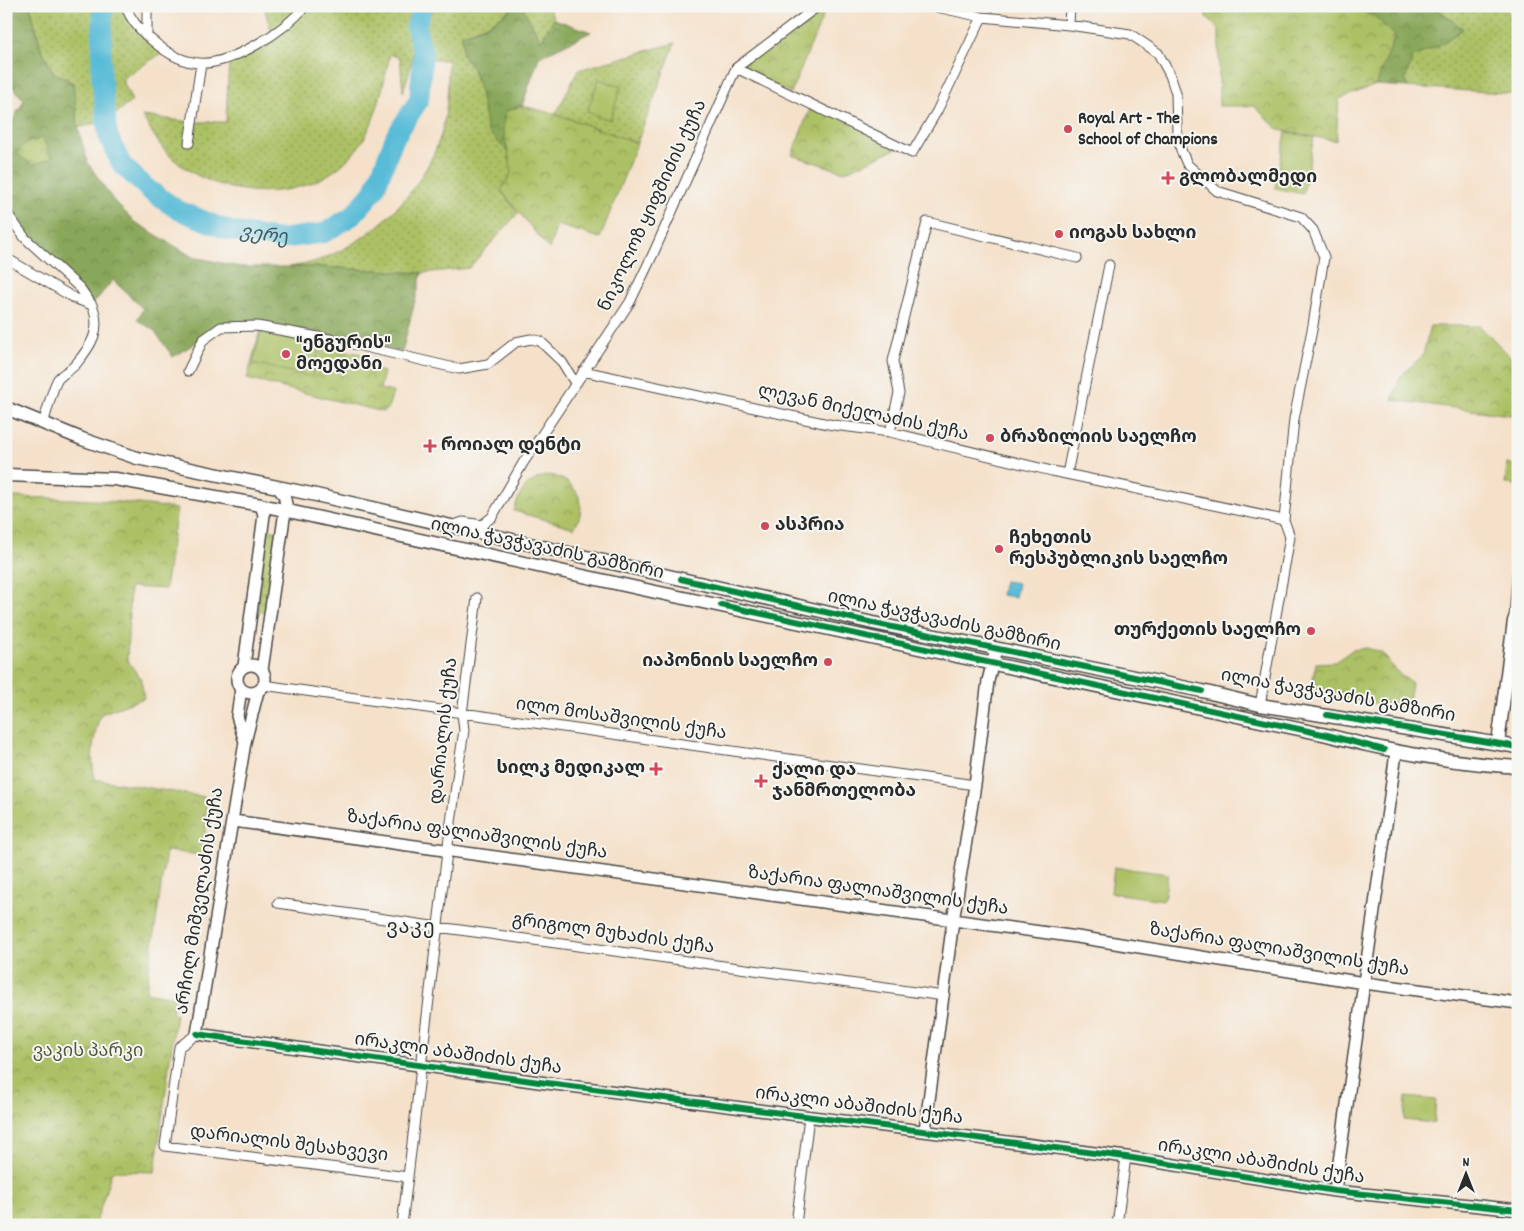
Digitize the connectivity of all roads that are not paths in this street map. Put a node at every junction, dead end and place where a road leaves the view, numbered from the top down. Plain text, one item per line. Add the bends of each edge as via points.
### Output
1 (126, 6) edge
2 (147, 6) edge
3 (305, 6) edge
4 (818, 6) edge
5 (932, 6) edge
6 (1070, 6) edge
7 (982, 17) junction
8 (1069, 25) junction
9 (146, 36) junction
10 (201, 64) junction
11 (736, 68) junction
12 (188, 143) dead end
13 (6, 212) edge
14 (6, 258) edge
15 (1077, 258) dead end
16 (1109, 265) dead end
17 (92, 305) junction
18 (188, 371) dead end
19 (583, 371) junction
20 (575, 383) junction
21 (6, 408) edge
22 (43, 424) junction
23 (890, 432) junction
24 (1067, 474) junction
25 (6, 475) edge
26 (277, 487) junction
27 (261, 505) junction
28 (285, 510) junction
29 (492, 517) junction
30 (1284, 520) junction
31 (451, 526) junction
32 (503, 539) junction
33 (1518, 560) edge
34 (477, 598) dead end
35 (1516, 616) edge
36 (996, 649) junction
37 (993, 662) junction
38 (244, 666) junction
39 (262, 670) junction
40 (260, 688) junction
41 (241, 689) junction
42 (1260, 705) junction
43 (462, 714) junction
44 (245, 742) junction
45 (1498, 743) junction
46 (1518, 747) edge
47 (1396, 755) junction
48 (1518, 767) edge
49 (975, 785) junction
50 (232, 821) junction
51 (447, 849) junction
52 (278, 903) dead end
53 (953, 921) junction
54 (438, 927) junction
55 (1364, 983) junction
56 (944, 996) junction
57 (1518, 1003) edge
58 (197, 1034) junction
59 (423, 1065) junction
60 (809, 1116) junction
61 (925, 1130) junction
62 (165, 1146) joint
63 (1126, 1157) junction
64 (408, 1177) junction
65 (1335, 1191) junction
66 (1518, 1210) edge
67 (402, 1225) edge
68 (796, 1225) edge
69 (1117, 1225) edge

1 - 9 street
2 - 9 street
3 - 10 street via 272,35 228,58
4 - 11 street, ნიკოლოზ ყიფშიძის ქუჩა
5 - 7 street
6 - 8 street
7 - 8 street
7 - 11 street via 937,111 912,153
8 - 30 street via 1130,34 1158,53 1176,93 1177,130 1187,164 1217,191 1301,217 1313,230 1324,257 1294,419
9 - 10 street via 165,51 185,61
10 - 12 street
11 - 19 street, ნიკოლოზ ყიფშიძის ქუჩა via 634,294
13 - 17 street via 25,238 80,288
14 - 17 street
15 - 23 street via 927,222 893,361 899,393
16 - 24 street
17 - 22 street via 97,317 97,331 76,365 58,380
18 - 20 street via 203,340 221,327 257,326 335,340 459,369 488,364 516,342 531,339 540,341 556,357
19 - 20 street, ნიკოლოზ ყიფშიძის ქუჩა
19 - 23 street, ლევან მიქელაძის ქუჩა via 833,424
20 - 29 street, ნიკოლოზ ყიფშიძის ქუჩა
21 - 22 main road, ილია ჭავჭავაძის გამზირი
22 - 26 main road, ილია ჭავჭავაძის გამზირი via 137,458
23 - 24 street, ლევან მიქელაძის ქუჩა
24 - 30 street, ლევან მიქელაძის ქუჩა
25 - 27 main road, ილია ჭავჭავაძის გამზირი via 115,479
26 - 28 street via 286,499
26 - 31 main road, ილია ჭავჭავაძის გამზირი
27 - 28 main road, ილია ჭავჭავაძის გამზირი
27 - 38 street via 264,514
28 - 37 main road, ილია ჭავჭავაძის გამზირი
28 - 39 street
29 - 31 street via 482,525 464,522
29 - 32 street via 494,530
30 - 42 street via 1290,537
31 - 32 main road, ილია ჭავჭავაძის გამზირი
32 - 36 main road, ილია ჭავჭავაძის გამზირი
33 - 35 street
34 - 43 street, დარიალის ქუჩა
35 - 45 main road
36 - 37 street
36 - 42 main road, ილია ჭავჭავაძის გამზირი
37 - 47 main road, ილია ჭავჭავაძის გამზირი via 1327,735
37 - 49 street
38 - 39 street via 254,665
38 - 41 street via 236,677
39 - 40 street via 265,679
40 - 41 street via 249,693
40 - 43 street, ილო მოსაშვილის ქუჩა
40 - 44 street, არჩილ მიშველაძის ქუჩა
41 - 44 street, არჩილ მიშველაძის ქუჩა via 237,716
42 - 45 main road, ილია ჭავჭავაძის გამზირი
43 - 49 street, ილო მოსაშვილის ქუჩა
43 - 51 street, დარიალის ქუჩა via 464,730
44 - 50 street, არჩილ მიშველაძის ქუჩა
45 - 46 main road, ილია ჭავჭავაძის გამზირი
47 - 48 main road, ილია ჭავჭავაძის გამზირი
47 - 55 street
49 - 53 street
50 - 51 street, ზაქარია ფალიაშვილის ქუჩა
50 - 58 street, არჩილ მიშველაძის ქუჩა
51 - 53 street, ზაქარია ფალიაშვილის ქუჩა
51 - 54 street, დარიალის ქუჩა
52 - 54 street, გრიგოლ მუხაძის ქუჩა
53 - 55 street, ზაქარია ფალიაშვილის ქუჩა via 1076,937
53 - 56 street
54 - 56 street, გრიგოლ მუხაძის ქუჩა
54 - 59 street, დარიალის ქუჩა
55 - 57 street, ზაქარია ფალიაშვილის ქუჩა
55 - 65 street
56 - 61 street
58 - 59 street, ირაკლი აბაშიძის ქუჩა
58 - 62 street, არჩილ მიშველაძის ქუჩა via 179,1046
59 - 60 street, ირაკლი აბაშიძის ქუჩა
59 - 64 street, დარიალის ქუჩა
60 - 61 street, ირაკლი აბაშიძის ქუჩა
60 - 68 street
61 - 63 street, ირაკლი აბაშიძის ქუჩა
62 - 64 street, დარიალის შესახვევი
63 - 65 street, ირაკლი აბაშიძის ქუჩა
63 - 69 street
64 - 67 street, დარიალის ქუჩა
65 - 66 street, ირაკლი აბაშიძის ქუჩა

